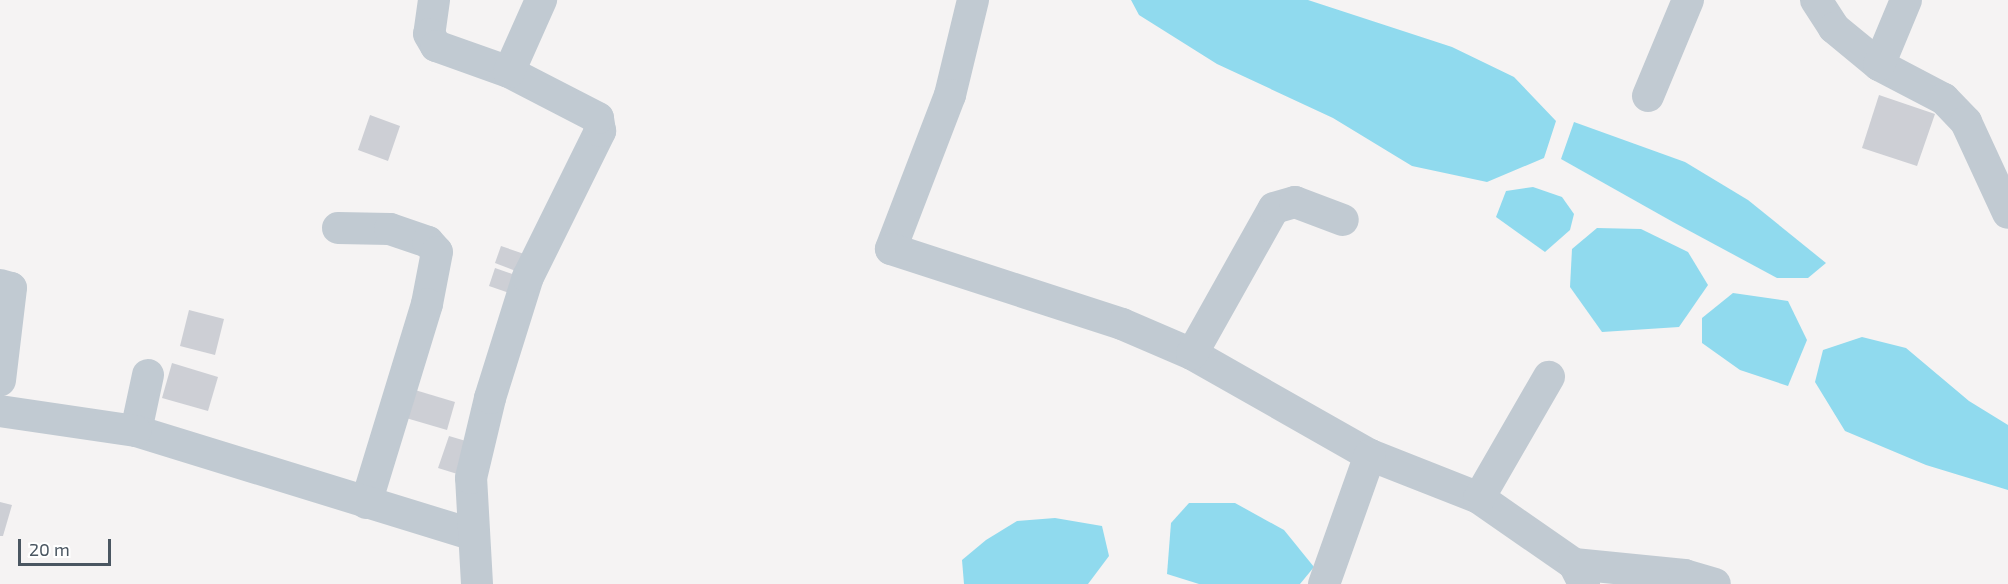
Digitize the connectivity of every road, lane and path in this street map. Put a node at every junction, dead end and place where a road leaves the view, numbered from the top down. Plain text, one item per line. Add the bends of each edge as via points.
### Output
1 (434, 0) edge
2 (542, 0) edge
3 (972, 0) edge
4 (1688, 0) edge
5 (1816, 0) edge
6 (1906, 0) edge
7 (1879, 65) junction
8 (509, 72) junction
9 (1648, 96) dead end
10 (2008, 213) edge
11 (1343, 220) dead end
12 (338, 228) dead end
13 (0, 285) edge
14 (1192, 354) junction
15 (148, 375) dead end
16 (1549, 377) dead end
17 (0, 380) edge
18 (0, 411) edge
19 (136, 431) junction
20 (1370, 455) junction
21 (1479, 498) junction
22 (366, 503) junction
23 (471, 534) junction
24 (1579, 574) edge
25 (477, 584) edge
26 (1324, 584) edge
27 (1715, 584) edge

1 - 8 street via 429,34 436,46
2 - 8 street
3 - 14 street via 950,95 891,249 1122,324
4 - 9 street
5 - 7 street via 1834,28
6 - 7 street
7 - 10 street via 1944,99 1966,122
8 - 23 street via 584,110 601,125 518,310 471,478
11 - 14 street via 1295,202 1274,208
12 - 22 street via 390,229 428,242 437,252 428,304
13 - 17 street via 12,288
14 - 20 street
15 - 19 street
16 - 21 street
18 - 19 street
19 - 22 street
20 - 21 street
20 - 26 street
21 - 24 street
22 - 23 street
23 - 25 street
24 - 27 street

